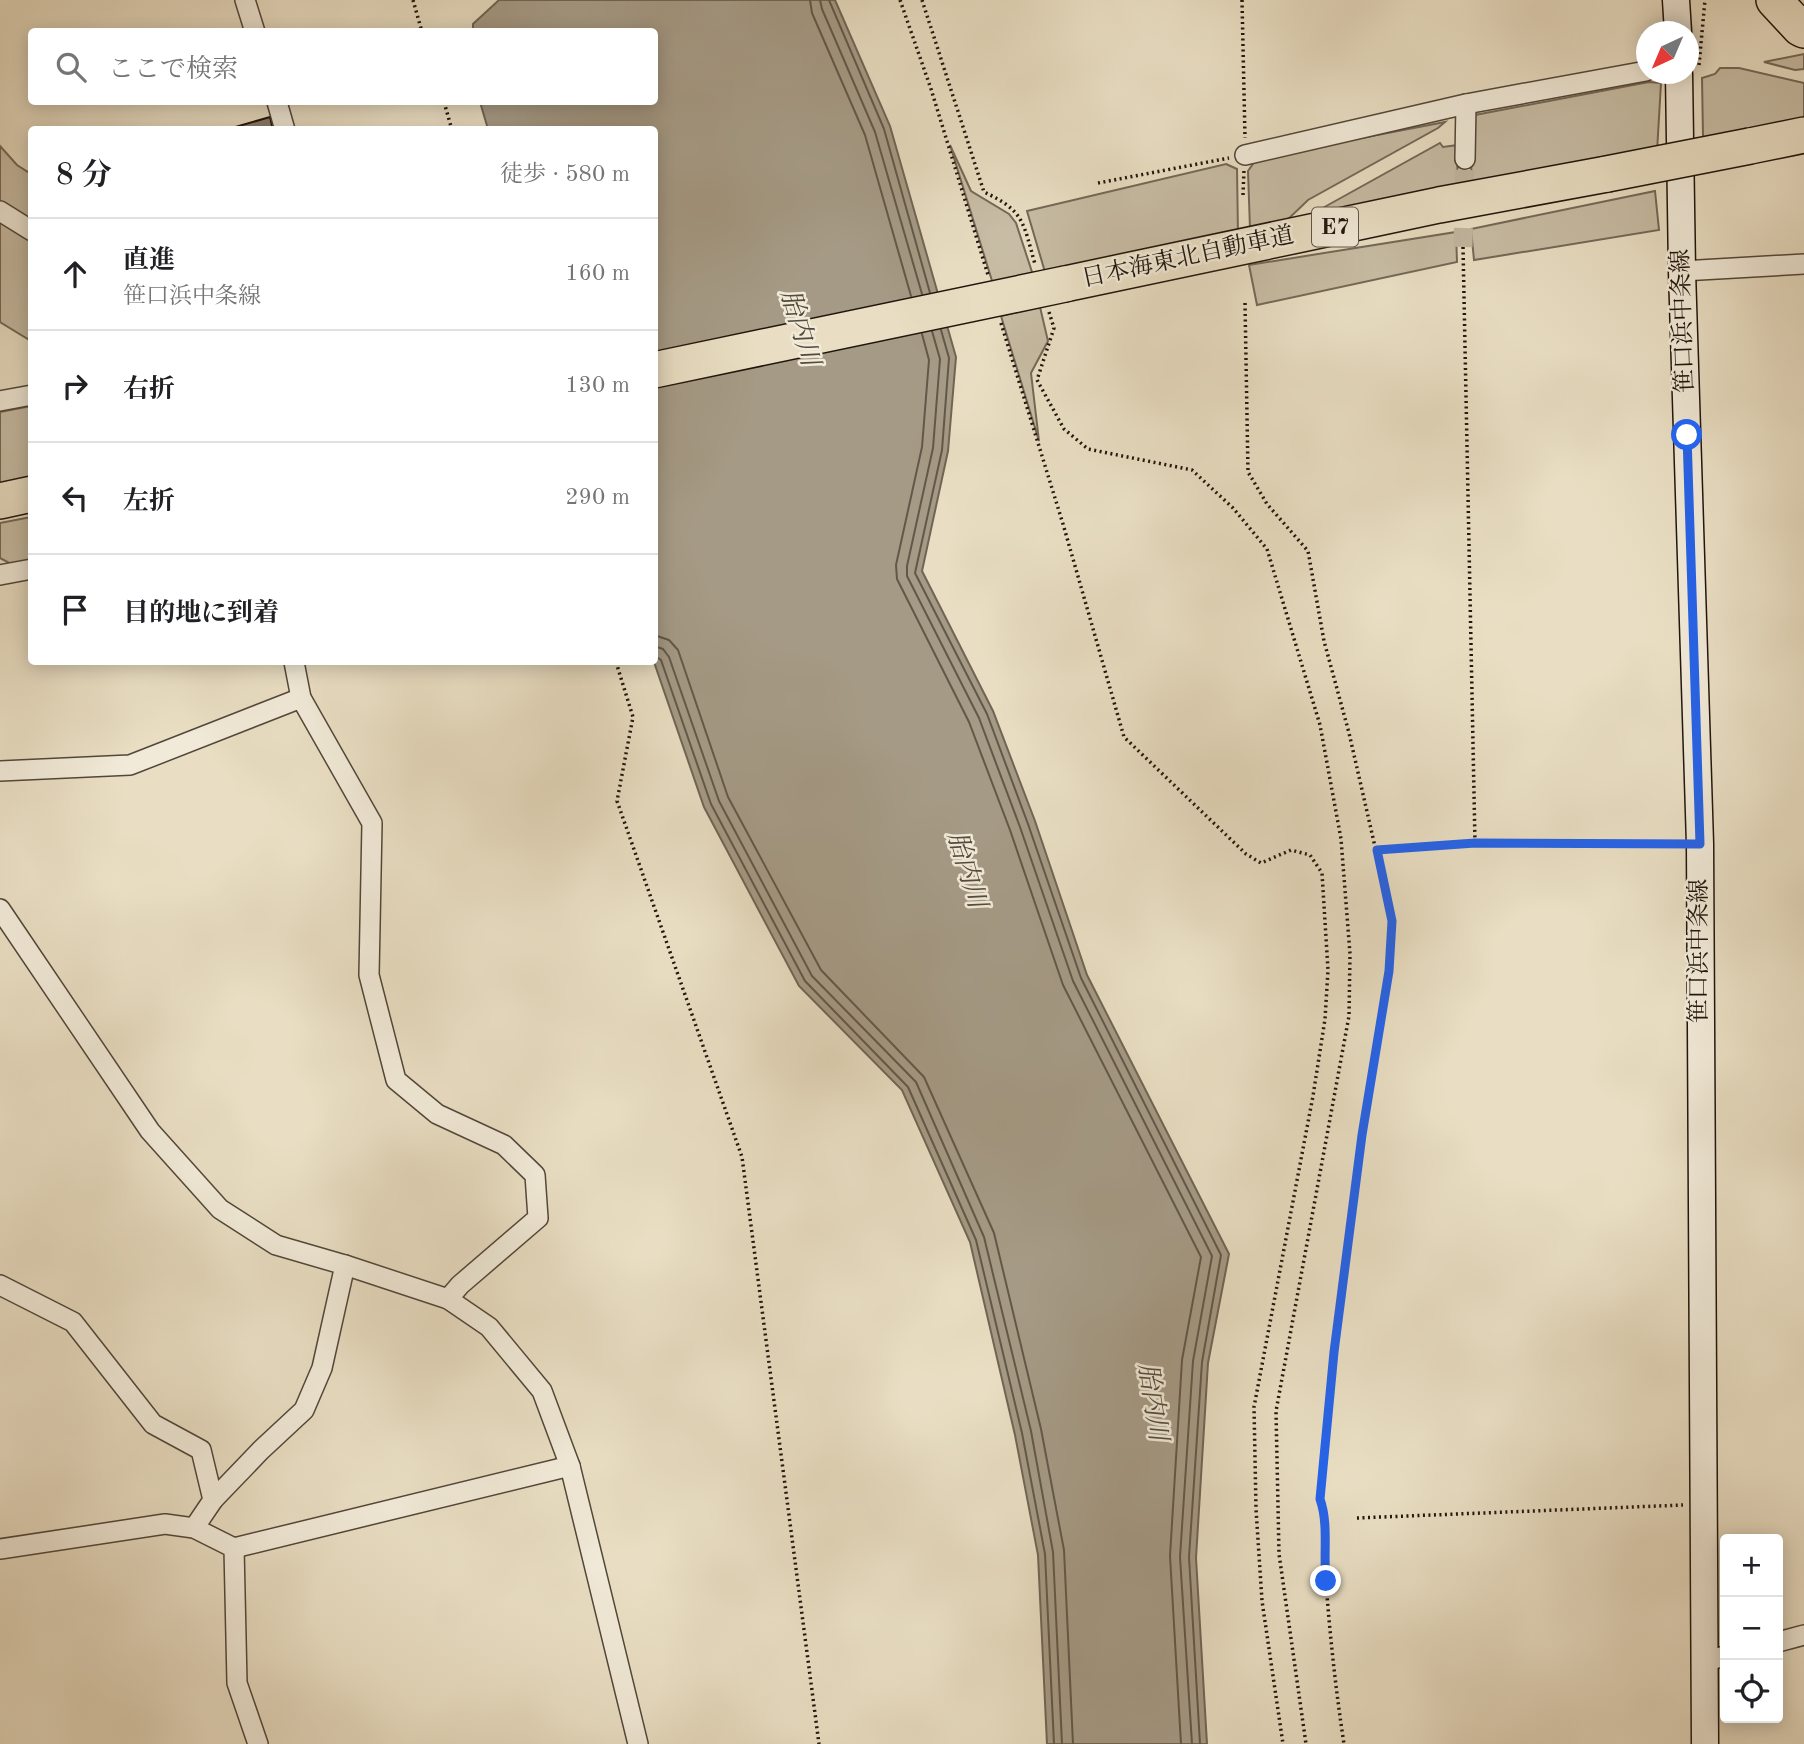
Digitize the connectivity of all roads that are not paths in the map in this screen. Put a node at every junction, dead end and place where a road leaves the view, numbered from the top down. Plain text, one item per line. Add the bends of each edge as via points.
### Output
1 (246, 0) edge
2 (1679, 0) edge
3 (1774, 0) edge
4 (1678, 21) edge
5 (254, 28) edge
6 (1804, 30) edge
7 (1636, 73) edge
8 (1679, 84) edge
9 (1466, 104) junction
10 (277, 105) edge
11 (284, 126) edge
12 (1804, 135) edge
13 (1245, 155) road end
14 (1465, 159) tunnel mouth
15 (0, 211) edge
16 (28, 228) edge
17 (1804, 264) edge
18 (1682, 271) junction
19 (658, 369) edge
20 (28, 396) edge
21 (0, 401) edge
22 (28, 495) edge
23 (0, 501) edge
24 (28, 570) edge
25 (0, 575) edge
26 (295, 665) edge
27 (301, 698) junction
28 (0, 771) edge
29 (0, 909) edge
30 (345, 1265) junction
31 (0, 1286) edge
32 (447, 1299) junction
33 (570, 1466) junction
34 (213, 1500) junction
35 (194, 1528) junction
36 (234, 1548) junction
37 (0, 1549) edge
38 (1804, 1635) edge
39 (1783, 1641) edge
40 (1716, 1658) edge
41 (258, 1744) edge
42 (638, 1744) edge
43 (1705, 1744) edge

1 - 5 street
2 - 4 main road
3 - 6 highway
7 - 9 street
8 - 18 main road, 笹口浜中条線
9 - 13 street
9 - 14 street
10 - 11 street
12 - 19 highway, 日本海東北自動車道 / E7, bridge via 1439,205
15 - 16 street
17 - 18 street
18 - 40 main road, 笹口浜中条線 via 1700,844 1702,1503
20 - 21 street
22 - 23 highway
24 - 25 street
26 - 27 street
27 - 28 street via 130,765
27 - 32 street via 372,823 369,975 396,1080 437,1114 504,1145 534,1175 538,1218
29 - 30 street via 150,1131 220,1209 276,1245
30 - 32 street
30 - 34 street via 322,1368 304,1410
31 - 34 street via 73,1322 153,1424 201,1450
32 - 33 street via 489,1328 542,1391
33 - 36 street
33 - 42 street
34 - 35 street
35 - 36 street
35 - 37 street via 164,1524
36 - 41 street via 237,1683
38 - 39 street
40 - 43 main road, 笹口浜中条線

